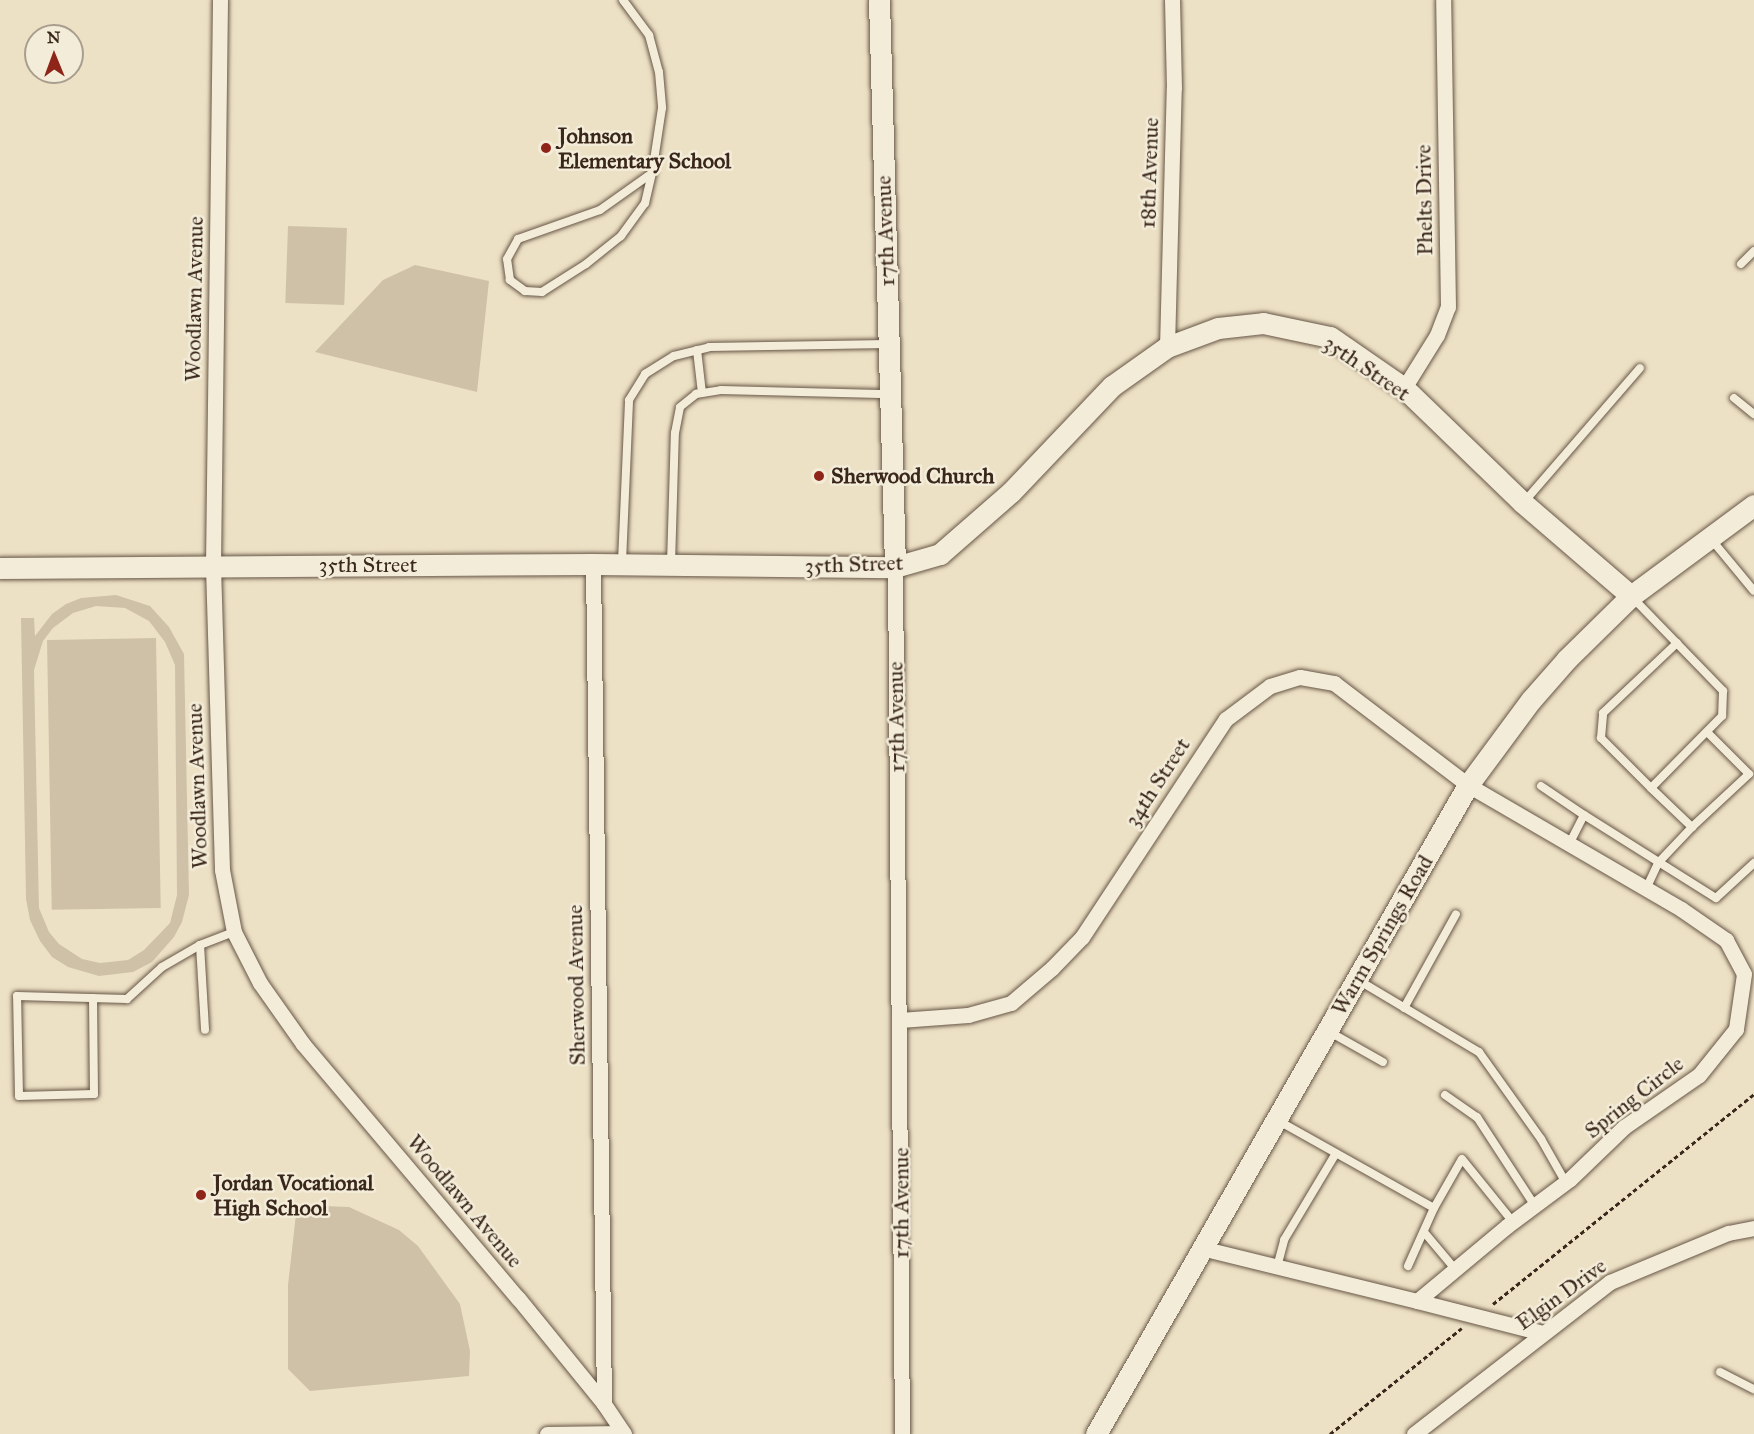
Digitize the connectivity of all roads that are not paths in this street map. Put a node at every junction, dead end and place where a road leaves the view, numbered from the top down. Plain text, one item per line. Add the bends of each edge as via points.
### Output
1 (220, 0) edge
2 (623, 0) edge
3 (879, 0) edge
4 (1172, 0) edge
5 (1443, 0) edge
6 (652, 173) junction
7 (1754, 251) edge
8 (1741, 264) dead end
9 (888, 344) junction
10 (1167, 347) junction
11 (697, 350) junction
12 (1640, 368) dead end
13 (1404, 388) junction
14 (702, 393) junction
15 (890, 394) junction
16 (1734, 398) dead end
17 (1754, 414) edge
18 (1523, 503) junction
19 (1754, 505) edge
20 (1710, 538) junction
21 (593, 564) junction
22 (622, 565) junction
23 (671, 565) junction
24 (213, 566) junction
25 (895, 567) junction
26 (0, 568) edge
27 (1754, 591) edge
28 (1631, 596) junction
29 (1677, 643) junction
30 (1708, 733) junction
31 (1468, 786) junction
32 (1540, 786) dead end
33 (1650, 788) junction
34 (1584, 815) junction
35 (1692, 827) junction
36 (1569, 844) junction
37 (1658, 863) junction
38 (1754, 863) edge
39 (1646, 889) junction
40 (1456, 914) dead end
41 (234, 932) junction
42 (200, 945) junction
43 (1749, 969) edge
44 (1356, 979) junction
45 (93, 998) junction
46 (1404, 1008) junction
47 (900, 1020) junction
48 (205, 1030) dead end
49 (1327, 1030) junction
50 (1383, 1062) dead end
51 (1445, 1095) dead end
52 (1276, 1119) junction
53 (1336, 1153) junction
54 (1566, 1183) junction
55 (1535, 1206) junction
56 (1434, 1208) junction
57 (1513, 1222) junction
58 (1754, 1228) edge
59 (1424, 1232) junction
60 (1202, 1248) junction
61 (1408, 1266) dead end
62 (1277, 1267) junction
63 (1455, 1269) junction
64 (1417, 1301) junction
65 (1543, 1333) junction
66 (1720, 1372) dead end
67 (1754, 1389) edge
68 (604, 1404) junction
69 (623, 1433) edge
70 (547, 1434) edge
71 (902, 1434) edge
72 (1096, 1434) edge
73 (1414, 1434) edge

1 - 24 street, Woodlawn Avenue
2 - 6 lane via 649,35 659,72 662,108
3 - 9 street, 17th Avenue
4 - 10 street, 18th Avenue via 1174,88
5 - 13 street, Phelts Drive via 1448,307 1437,335
6 - 6 lane via 645,202 621,236 586,264 542,292 525,291 510,280 507,259 518,239 600,210
7 - 8 lane
9 - 11 lane
9 - 15 street, 17th Avenue
10 - 13 street, 35th Street via 1218,328 1263,323 1330,337
10 - 25 street, 35th Street via 1112,386 1011,492 940,555
11 - 14 lane
11 - 22 lane via 674,356 645,374 629,400
12 - 18 lane
13 - 18 street, 35th Street
14 - 15 lane via 721,390
14 - 23 lane via 680,407 675,434
15 - 25 street, 17th Avenue
16 - 17 lane
18 - 28 street, 35th Street
19 - 20 street, Warm Springs Road
20 - 27 lane
20 - 28 street, Warm Springs Road
21 - 22 street, 35th Street
21 - 24 street, 35th Street
21 - 68 street, Sherwood Avenue
22 - 23 street, 35th Street
23 - 25 street, 35th Street
24 - 26 street, 35th Street
24 - 41 street, Woodlawn Avenue via 222,870
25 - 47 street, 17th Avenue
28 - 29 lane
28 - 31 street, Warm Springs Road via 1531,700
29 - 30 lane via 1723,691 1722,716
29 - 33 lane via 1603,713 1601,738
30 - 33 lane
30 - 35 lane via 1749,774
31 - 36 street, Spring Circle
31 - 44 street, Warm Springs Road
31 - 47 street, 34th Street via 1334,683 1300,677 1270,686 1226,719 1082,937 1052,968 1011,1003 968,1015
32 - 34 lane
33 - 35 lane
34 - 36 lane
34 - 37 lane
35 - 37 lane
36 - 39 street, Spring Circle
37 - 38 lane via 1716,898
37 - 39 lane
39 - 43 street, Spring Circle via 1726,940
40 - 46 lane
41 - 42 lane
41 - 68 street, Woodlawn Avenue via 260,983 303,1044
42 - 45 lane via 162,967 126,999
42 - 48 lane
43 - 54 street, Spring Circle via 1736,1029 1699,1075 1624,1127
44 - 46 lane
44 - 49 street, Warm Springs Road
45 - 45 lane via 17,996 19,1096 94,1094
46 - 54 lane via 1479,1052
47 - 71 street, 17th Avenue
49 - 50 lane
49 - 52 street, Warm Springs Road
51 - 55 lane via 1477,1117
52 - 53 lane
52 - 60 street, Warm Springs Road
53 - 56 lane
53 - 62 lane via 1284,1240
54 - 55 street, Spring Circle
55 - 57 street, Spring Circle
56 - 57 lane via 1462,1159
56 - 59 lane
57 - 63 street, Spring Circle
58 - 65 street, Elgin Drive via 1728,1233 1610,1282
59 - 61 lane
59 - 63 lane
60 - 62 street
60 - 72 street, Warm Springs Road
62 - 64 street
63 - 64 street, Spring Circle
64 - 65 street
65 - 73 street, Elgin Drive
66 - 67 lane
68 - 69 street, Woodlawn Avenue
69 - 70 street

